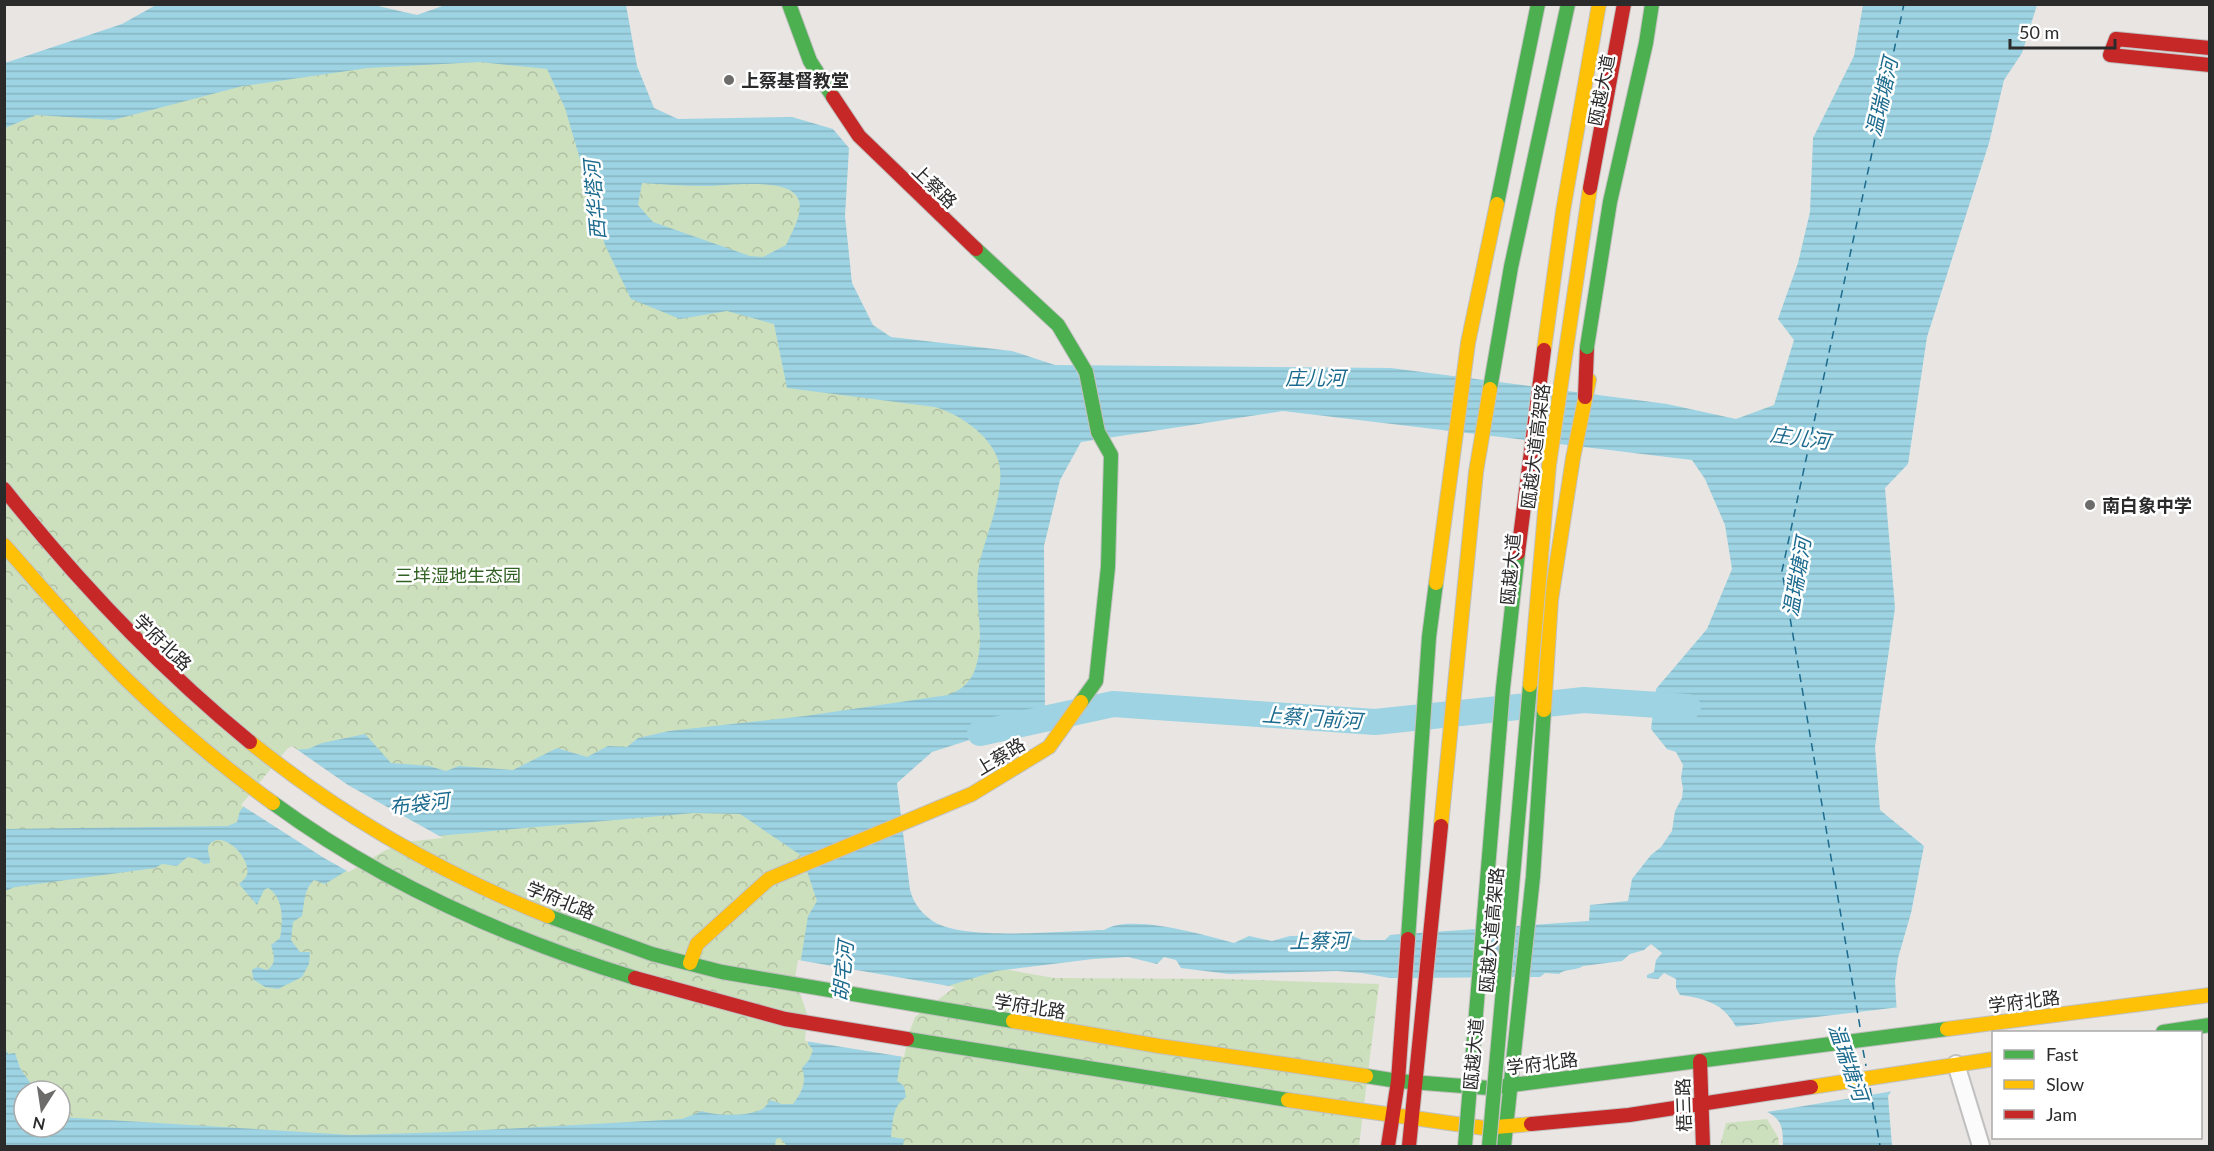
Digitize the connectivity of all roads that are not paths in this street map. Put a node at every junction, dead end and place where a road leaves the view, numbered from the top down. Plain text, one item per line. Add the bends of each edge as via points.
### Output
1 (789, 4) edge
2 (1538, 4) edge
3 (1568, 4) edge
4 (1599, 4) edge
5 (1624, 4) edge
6 (1639, 4) edge
7 (1652, 4) edge
8 (1666, 4) edge
9 (2210, 48) edge
10 (2210, 65) edge
11 (1597, 219) junction
12 (1608, 288) junction
13 (1585, 397) junction
14 (4, 489) edge
15 (4, 544) edge
16 (690, 963) junction
17 (2210, 995) edge
18 (2210, 1025) edge
19 (2170, 1031) edge
20 (1992, 1059) edge
21 (1700, 1061) junction
22 (1956, 1064) junction
23 (1398, 1081) junction
24 (1415, 1082) junction
25 (1510, 1086) junction
26 (1489, 1088) junction
27 (1701, 1104) junction
28 (1391, 1116) junction
29 (1412, 1119) junction
30 (1506, 1126) junction
31 (1484, 1128) junction
32 (1388, 1146) edge
33 (1409, 1146) edge
34 (1465, 1146) edge
35 (1482, 1146) edge
36 (1489, 1146) edge
37 (1504, 1146) edge
38 (1703, 1146) edge
39 (1981, 1146) edge

1 - 16 main road, 上蔡路 via 810,61 859,136 1058,325 1086,372 1098,432 1112,455 1108,567 1096,681 1049,747 972,794 769,879 697,944
2 - 23 main road via 1462,382 1429,637
3 - 24 main road via 1511,267 1476,472
4 - 34 main road, 瓯越大道高架路, bridge via 1563,211 1529,457 1503,688
5 - 36 main road, 瓯越大道高架路, bridge via 1585,215 1549,465
6 - 11 main road, 瓯越大道 via 1611,131
7 - 13 main road, bridge via 1610,202 1587,346
8 - 12 main road via 1621,207
9 - 10 main road via 2116,39 2110,55
11 - 12 main road
11 - 26 main road, 瓯越大道, bridge via 1556,392 1532,524 1510,755
12 - 13 main road
13 - 25 main road via 1551,600 1533,877
14 - 16 main road, 学府北路 via 153,660 260,752 327,800 441,868 575,926
15 - 28 main road via 128,681 243,781 362,862 507,933 590,964 785,1019
16 - 23 main road, 学府北路 via 722,972 959,1013
17 - 21 main road, 学府北路
18 - 19 main road
20 - 22 main road
21 - 25 main road, 学府北路
21 - 27 main road, 梧三路
22 - 27 main road
22 - 39 street
23 - 24 main road, 学府北路
23 - 28 main road
24 - 26 main road, 学府北路
24 - 29 main road
25 - 26 main road, 学府北路
25 - 30 main road
26 - 31 main road, 瓯越大道
27 - 30 main road
27 - 38 main road, 梧三路
28 - 29 main road
28 - 32 main road
29 - 31 main road
29 - 33 main road
30 - 31 main road
30 - 37 main road
31 - 35 main road, 瓯越大道

